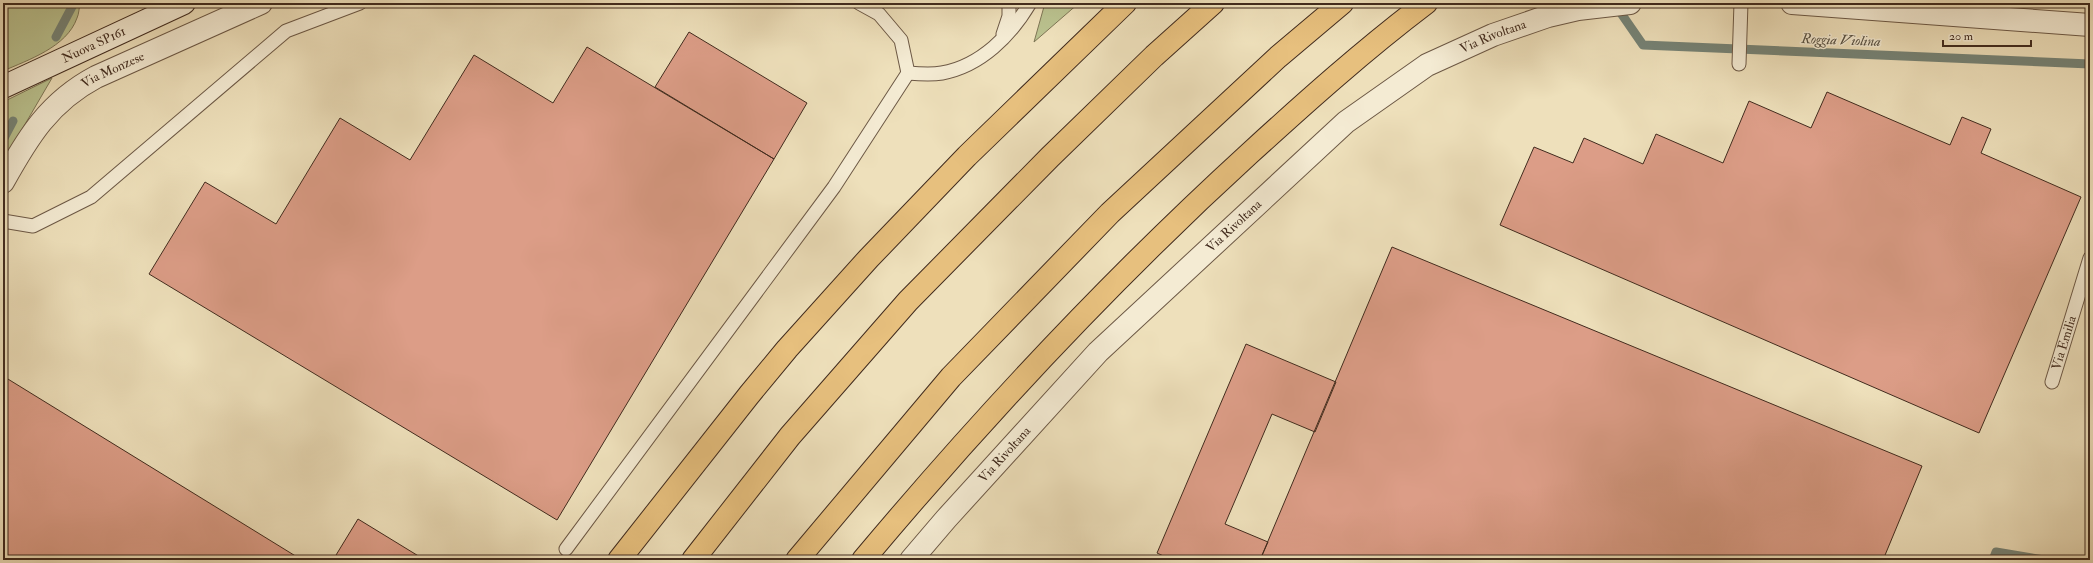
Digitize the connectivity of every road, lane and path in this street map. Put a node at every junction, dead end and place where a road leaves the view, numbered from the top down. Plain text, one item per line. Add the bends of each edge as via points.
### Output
1 (178, 3) edge
2 (184, 3) edge
3 (261, 3) edge
4 (360, 3) edge
5 (859, 3) edge
6 (1009, 3) edge
7 (1030, 3) edge
8 (1125, 3) edge
9 (1213, 3) edge
10 (1342, 3) edge
11 (1426, 3) edge
12 (1630, 3) edge
13 (1741, 3) edge
14 (1792, 3) edge
15 (160, 15) junction
16 (2090, 25) edge
17 (1000, 41) junction
18 (1739, 64) dead end
19 (908, 73) junction
20 (3, 86) edge
21 (3, 182) edge
22 (3, 220) edge
23 (2090, 258) edge
24 (2052, 382) dead end
25 (566, 548) dead end
26 (619, 560) edge
27 (693, 560) edge
28 (797, 560) edge
29 (863, 560) edge
30 (911, 560) edge

1 - 15 street
2 - 15 street, Nuova SP161
3 - 21 street, Via Monzese via 96,78 72,92 37,125
4 - 22 lane via 286,31 91,197 33,226
5 - 19 lane via 879,14 901,40
6 - 17 lane via 1009,16
7 - 17 lane via 1012,30
8 - 26 highway via 967,156 864,264 787,349
9 - 27 highway via 1050,157 908,301 800,425
10 - 28 highway via 1278,57 1110,213 952,377
11 - 29 highway via 1290,116 1146,251 991,414 916,496
12 - 30 street, Via Rivoltana via 1594,6 1548,16 1493,35 1428,65 1346,122 1098,352
13 - 18 lane
14 - 16 street
15 - 20 street, Nuova SP161
17 - 19 lane via 976,60 956,69 933,74
19 - 25 lane via 834,187
23 - 24 lane, Via Emilia

